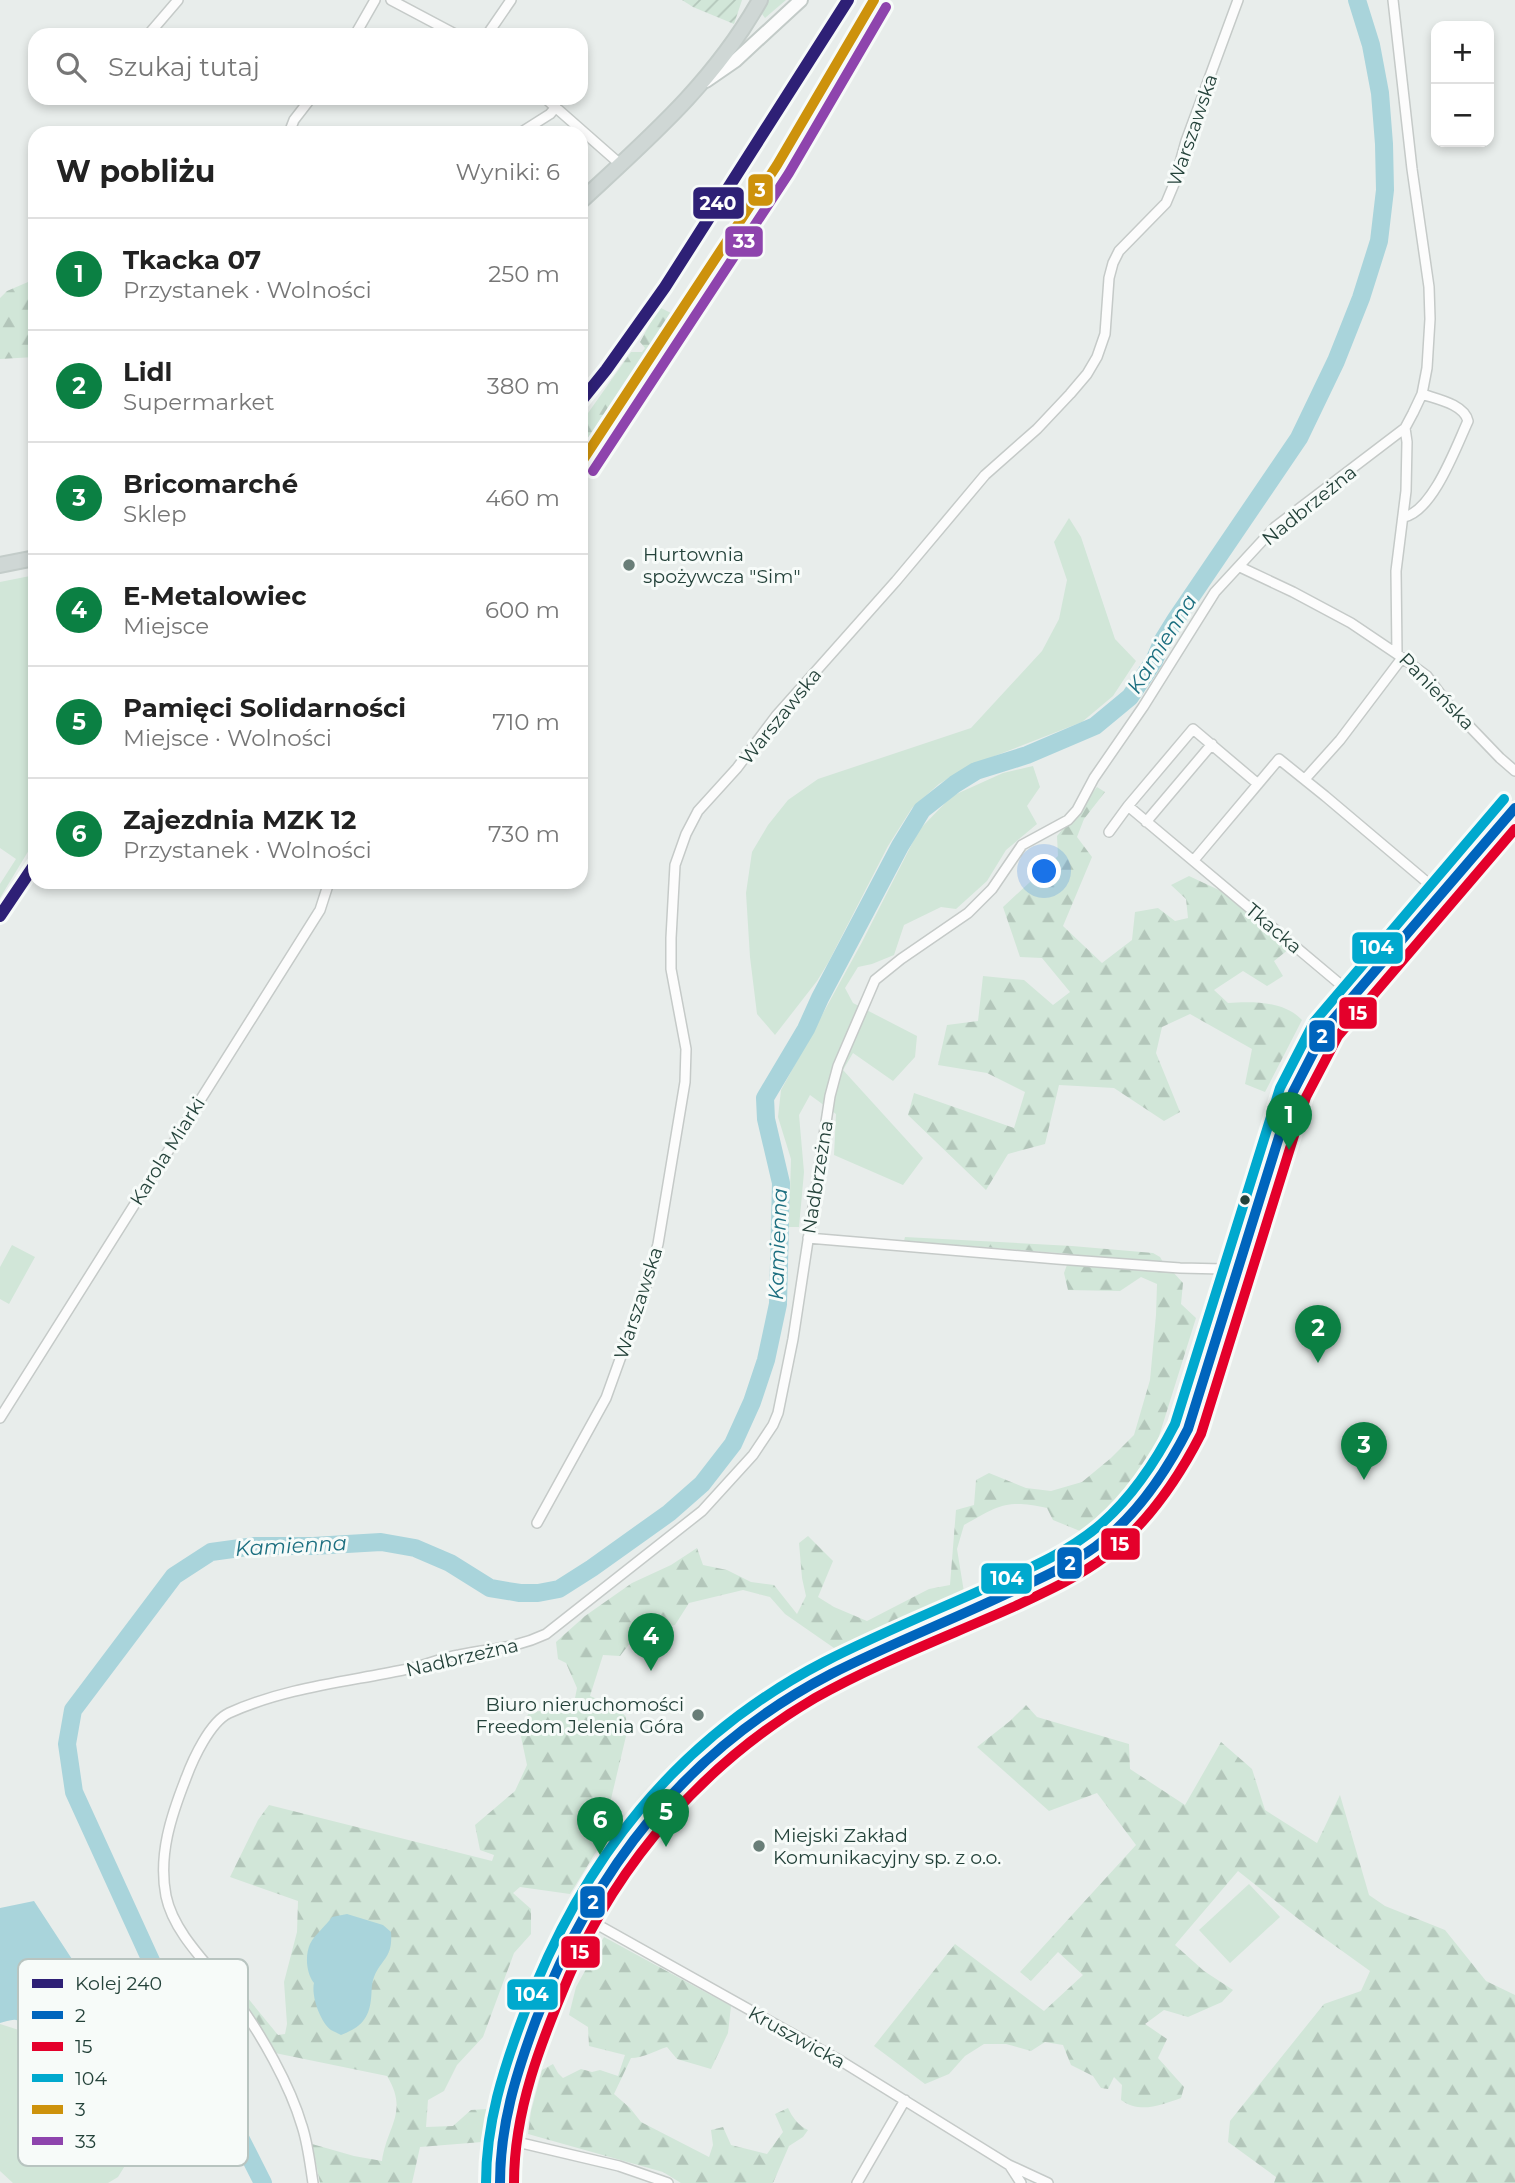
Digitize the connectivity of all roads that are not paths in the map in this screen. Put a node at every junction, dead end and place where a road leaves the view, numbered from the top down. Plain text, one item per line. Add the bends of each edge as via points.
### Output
1 (178, 0) edge
2 (375, 0) edge
3 (391, 0) edge
4 (511, 0) edge
5 (760, 0) edge
6 (801, 0) edge
7 (874, 0) edge
8 (1238, 0) edge
9 (1393, 0) edge
10 (154, 28) edge
11 (359, 28) edge
12 (444, 28) edge
13 (492, 28) edge
14 (702, 83) junction
15 (306, 105) edge
16 (554, 105) edge
17 (556, 107) junction
18 (292, 126) edge
19 (531, 126) edge
20 (577, 126) edge
21 (588, 136) edge
22 (620, 164) junction
23 (588, 194) edge
24 (1422, 394) junction
25 (1405, 428) junction
26 (588, 453) edge
27 (1404, 517) junction
28 (28, 559) edge
29 (0, 565) edge
30 (1240, 567) junction
31 (1400, 656) junction
32 (1212, 744) junction
33 (1515, 771) edge
34 (1305, 779) junction
35 (1258, 784) junction
36 (1128, 806) junction
37 (1515, 808) edge
38 (1146, 822) junction
39 (1109, 832) dead end
40 (1194, 860) junction
41 (327, 889) edge
42 (1441, 894) junction
43 (1353, 995) junction
44 (808, 1238) junction
45 (1236, 1273) junction
46 (0, 1418) edge
47 (537, 1523) dead end
48 (582, 1916) junction
49 (202, 1959) edge
50 (248, 2018) edge
51 (905, 2100) junction
52 (500, 2138) junction
53 (1009, 2165) junction
54 (313, 2183) edge
55 (500, 2183) edge
56 (668, 2183) edge
57 (857, 2183) edge
58 (1021, 2183) edge
59 (1048, 2183) edge

1 - 10 street
2 - 11 street
3 - 12 street
4 - 13 street
5 - 14 main road
6 - 14 street via 735,61
7 - 26 street via 777,165
8 - 47 street, Warszawska via 1166,203 1113,263 1105,334 1087,374 1037,429 985,475 776,716 698,811 686,834 674,873 671,939 671,969 686,1049 685,1082 658,1244 606,1398
9 - 24 street, Nadbrzeżna via 1429,287
14 - 22 main road
15 - 18 street
16 - 17 street
17 - 19 street
17 - 20 street
21 - 22 street
22 - 23 main road
24 - 25 street, Nadbrzeżna
24 - 27 street via 1460,410 1468,421 1435,489 1419,509
25 - 27 street, Panieńska
25 - 30 street, Nadbrzeżna via 1275,527
27 - 31 street, Panieńska via 1396,571
28 - 29 main road
30 - 31 street via 1351,623
30 - 44 street, Nadbrzeżna via 1209,601 1077,810 1068,820 1022,845 992,889 968,913 875,980 830,1096
31 - 33 street, Panieńska via 1427,676 1448,704
31 - 34 street via 1340,740
32 - 35 street
32 - 36 street via 1193,729
32 - 38 street
34 - 35 street via 1279,759
34 - 42 street
35 - 40 street
36 - 38 street, Tkacka
36 - 39 street
37 - 42 street
38 - 40 street, Tkacka
40 - 43 street, Tkacka
41 - 46 street, Karola Miarki via 320,910
42 - 43 street
43 - 45 street via 1326,1028 1293,1092
44 - 45 street
44 - 49 street, Nadbrzeżna via 778,1413 753,1455 702,1511 546,1634 510,1648 294,1691 222,1717 184,1782 162,1866 166,1896 179,1930
45 - 48 street via 1188,1429 1173,1459 1123,1522 1064,1567 808,1686 735,1734 648,1819
48 - 51 street, Kruszwicka
48 - 52 street via 534,2026
50 - 54 street, Nadbrzeżna via 289,2092 303,2128
51 - 53 street, Kruszwicka
51 - 57 street
52 - 55 street
52 - 56 street via 619,2166
53 - 58 street, Kruszwicka
53 - 59 street, Kruszwicka

